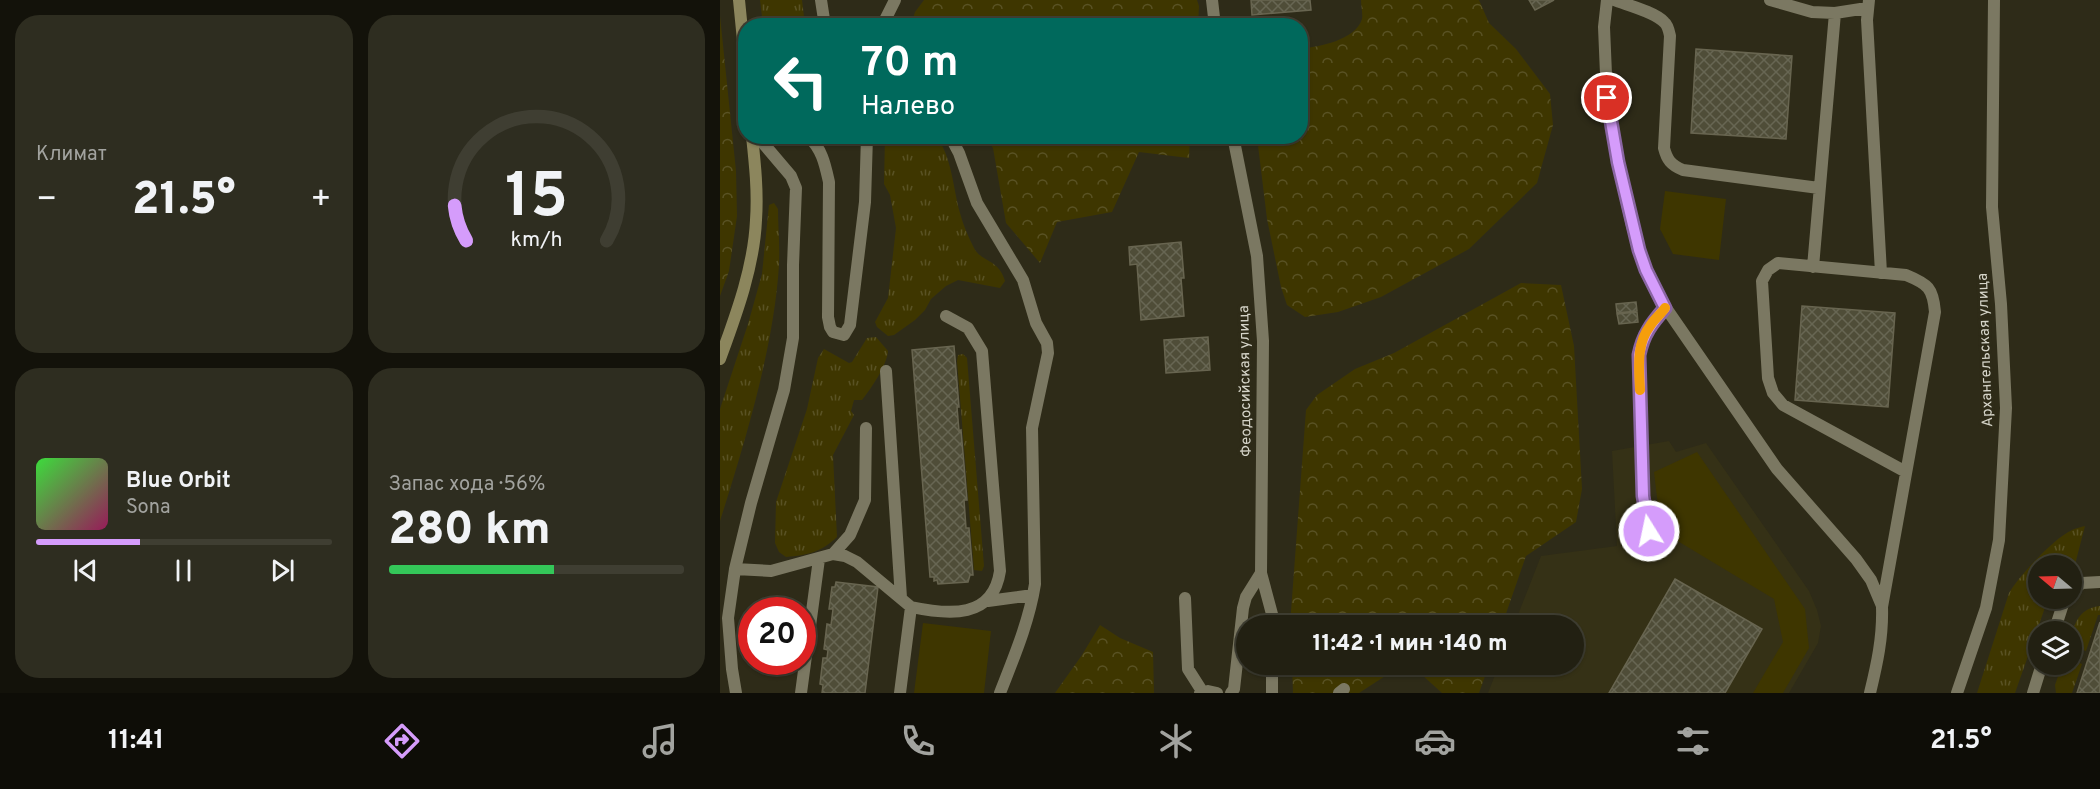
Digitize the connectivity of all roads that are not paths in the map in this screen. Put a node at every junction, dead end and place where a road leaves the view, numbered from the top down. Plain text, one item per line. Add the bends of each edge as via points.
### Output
1 (739, 0) edge
2 (821, 0) edge
3 (895, 0) edge
4 (1212, 0) edge
5 (1607, 0) edge
6 (1614, 0) edge
7 (1770, 0) edge
8 (1994, 0) edge
9 (1868, 4) edge
10 (1835, 13) junction
11 (741, 18) edge
12 (824, 18) edge
13 (886, 18) edge
14 (1214, 18) edge
15 (753, 144) edge
16 (764, 144) edge
17 (816, 144) edge
18 (867, 144) edge
19 (954, 144) edge
20 (1235, 144) edge
21 (1819, 188) junction
22 (1813, 267) junction
23 (1881, 273) junction
24 (1665, 308) junction
25 (946, 316) dead end
26 (720, 359) edge
27 (886, 371) dead end
28 (866, 428) dead end
29 (1906, 472) junction
30 (1652, 544) dead end
31 (833, 554) junction
32 (819, 559) junction
33 (735, 569) junction
34 (1261, 573) junction
35 (2100, 582) edge
36 (2082, 583) edge
37 (1033, 595) junction
38 (902, 598) junction
39 (1185, 598) dead end
40 (988, 601) junction
41 (911, 607) junction
42 (1882, 607) junction
43 (1272, 615) edge
44 (1272, 675) edge
45 (2039, 675) edge
46 (1201, 692) edge
47 (736, 693) edge
48 (801, 693) edge
49 (900, 693) edge
50 (1000, 693) edge
51 (1217, 693) edge
52 (1232, 693) edge
53 (1272, 693) edge
54 (1870, 693) edge
55 (1957, 693) edge
56 (2033, 693) edge

1 - 11 main road
2 - 12 street
3 - 13 street
4 - 14 street
5 - 24 street via 1607,98 1618,162 1639,250
6 - 21 street via 1656,16 1668,28 1664,148 1673,166
7 - 10 street via 1812,12
8 - 55 street, Архангельская улица via 1992,207 2006,408 2001,504 1999,540 1986,608
9 - 10 street
9 - 23 street
10 - 21 street
15 - 26 main road via 757,219 754,240 734,321
16 - 33 street via 791,176 796,189 793,338 784,390
17 - 18 street via 825,161 829,182 828,317 833,332 844,335 850,325 866,202
19 - 37 street via 977,203 1023,280 1036,323 1047,343 1032,428
20 - 34 street, Феодосийская улица via 1257,256 1263,341
21 - 22 street
22 - 23 street
22 - 29 street via 1778,263 1762,281 1768,378 1773,393 1783,405
23 - 29 street via 1906,275 1923,282 1934,296 1935,312
24 - 30 street via 1641,340 1639,355 1643,496
24 - 42 street via 1777,469 1857,559
25 - 40 street via 968,328 982,351 1000,571 995,592
27 - 38 street
28 - 31 street via 865,500 850,535
29 - 42 street
31 - 32 street
31 - 38 street via 856,562
32 - 33 street via 771,571
32 - 48 street
33 - 47 street via 728,618
34 - 43 street, Феодосийская улица
34 - 52 street via 1243,608
35 - 36 street
37 - 40 street
37 - 50 street via 1026,627
38 - 41 street
39 - 46 street via 1188,669
40 - 41 street via 957,611
41 - 49 street
42 - 54 street via 1880,649
44 - 53 street
45 - 56 street
46 - 51 street

